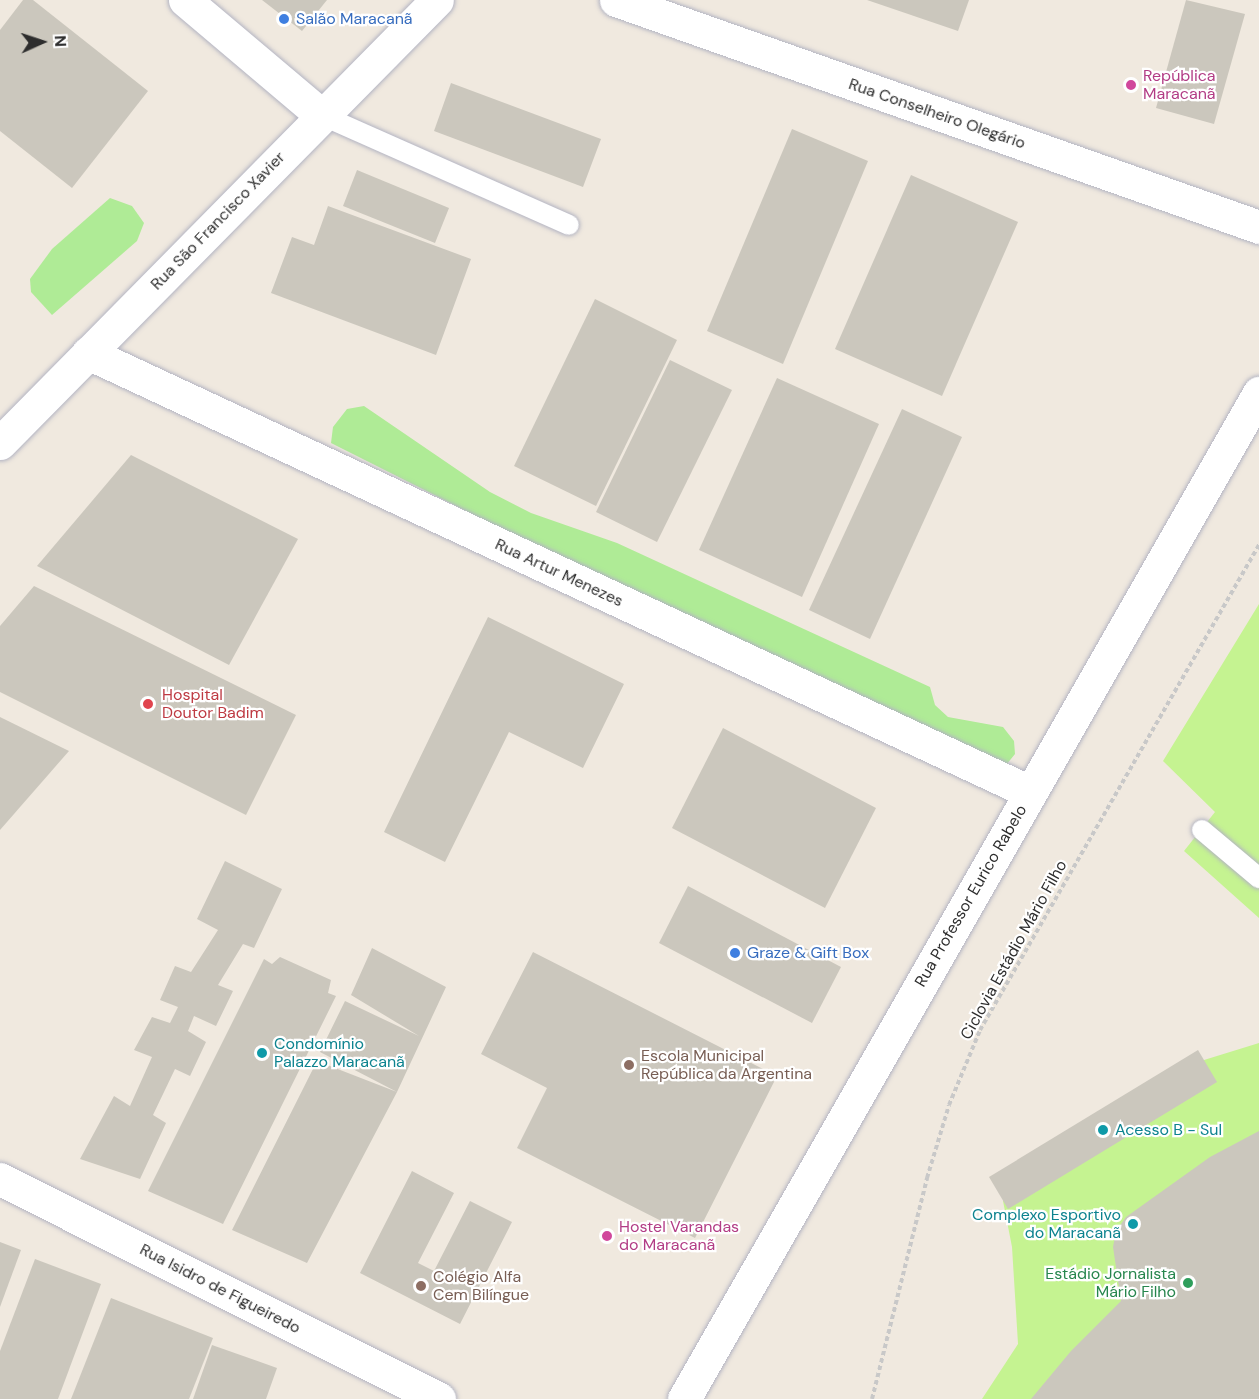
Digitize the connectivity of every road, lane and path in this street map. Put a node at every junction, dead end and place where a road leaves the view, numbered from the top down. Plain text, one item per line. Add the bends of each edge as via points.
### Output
1 (186, 0) edge
2 (437, 0) edge
3 (616, 0) edge
4 (321, 115) junction
5 (569, 225) dead end
6 (1259, 228) edge
7 (88, 353) junction
8 (1259, 393) edge
9 (0, 443) edge
10 (1259, 545) edge
11 (1030, 792) junction
12 (1202, 830) dead end
13 (1259, 878) edge
14 (0, 1179) edge
15 (439, 1399) edge
16 (684, 1399) edge
17 (872, 1399) edge

1 - 4 street
2 - 4 street, Rua São Francisco Xavier
3 - 6 street, Rua Conselheiro Olegário
4 - 5 lane
4 - 7 street, Rua São Francisco Xavier
7 - 9 street, Rua São Francisco Xavier
7 - 11 street, Rua Artur Menezes
8 - 11 street, Rua Professor Eurico Rabelo
10 - 17 path, Ciclovia Estádio Mário Filho via 980,1030 949,1105 927,1178
11 - 16 street, Rua Professor Eurico Rabelo
12 - 13 lane
14 - 15 street, Rua Isidro de Figueiredo

